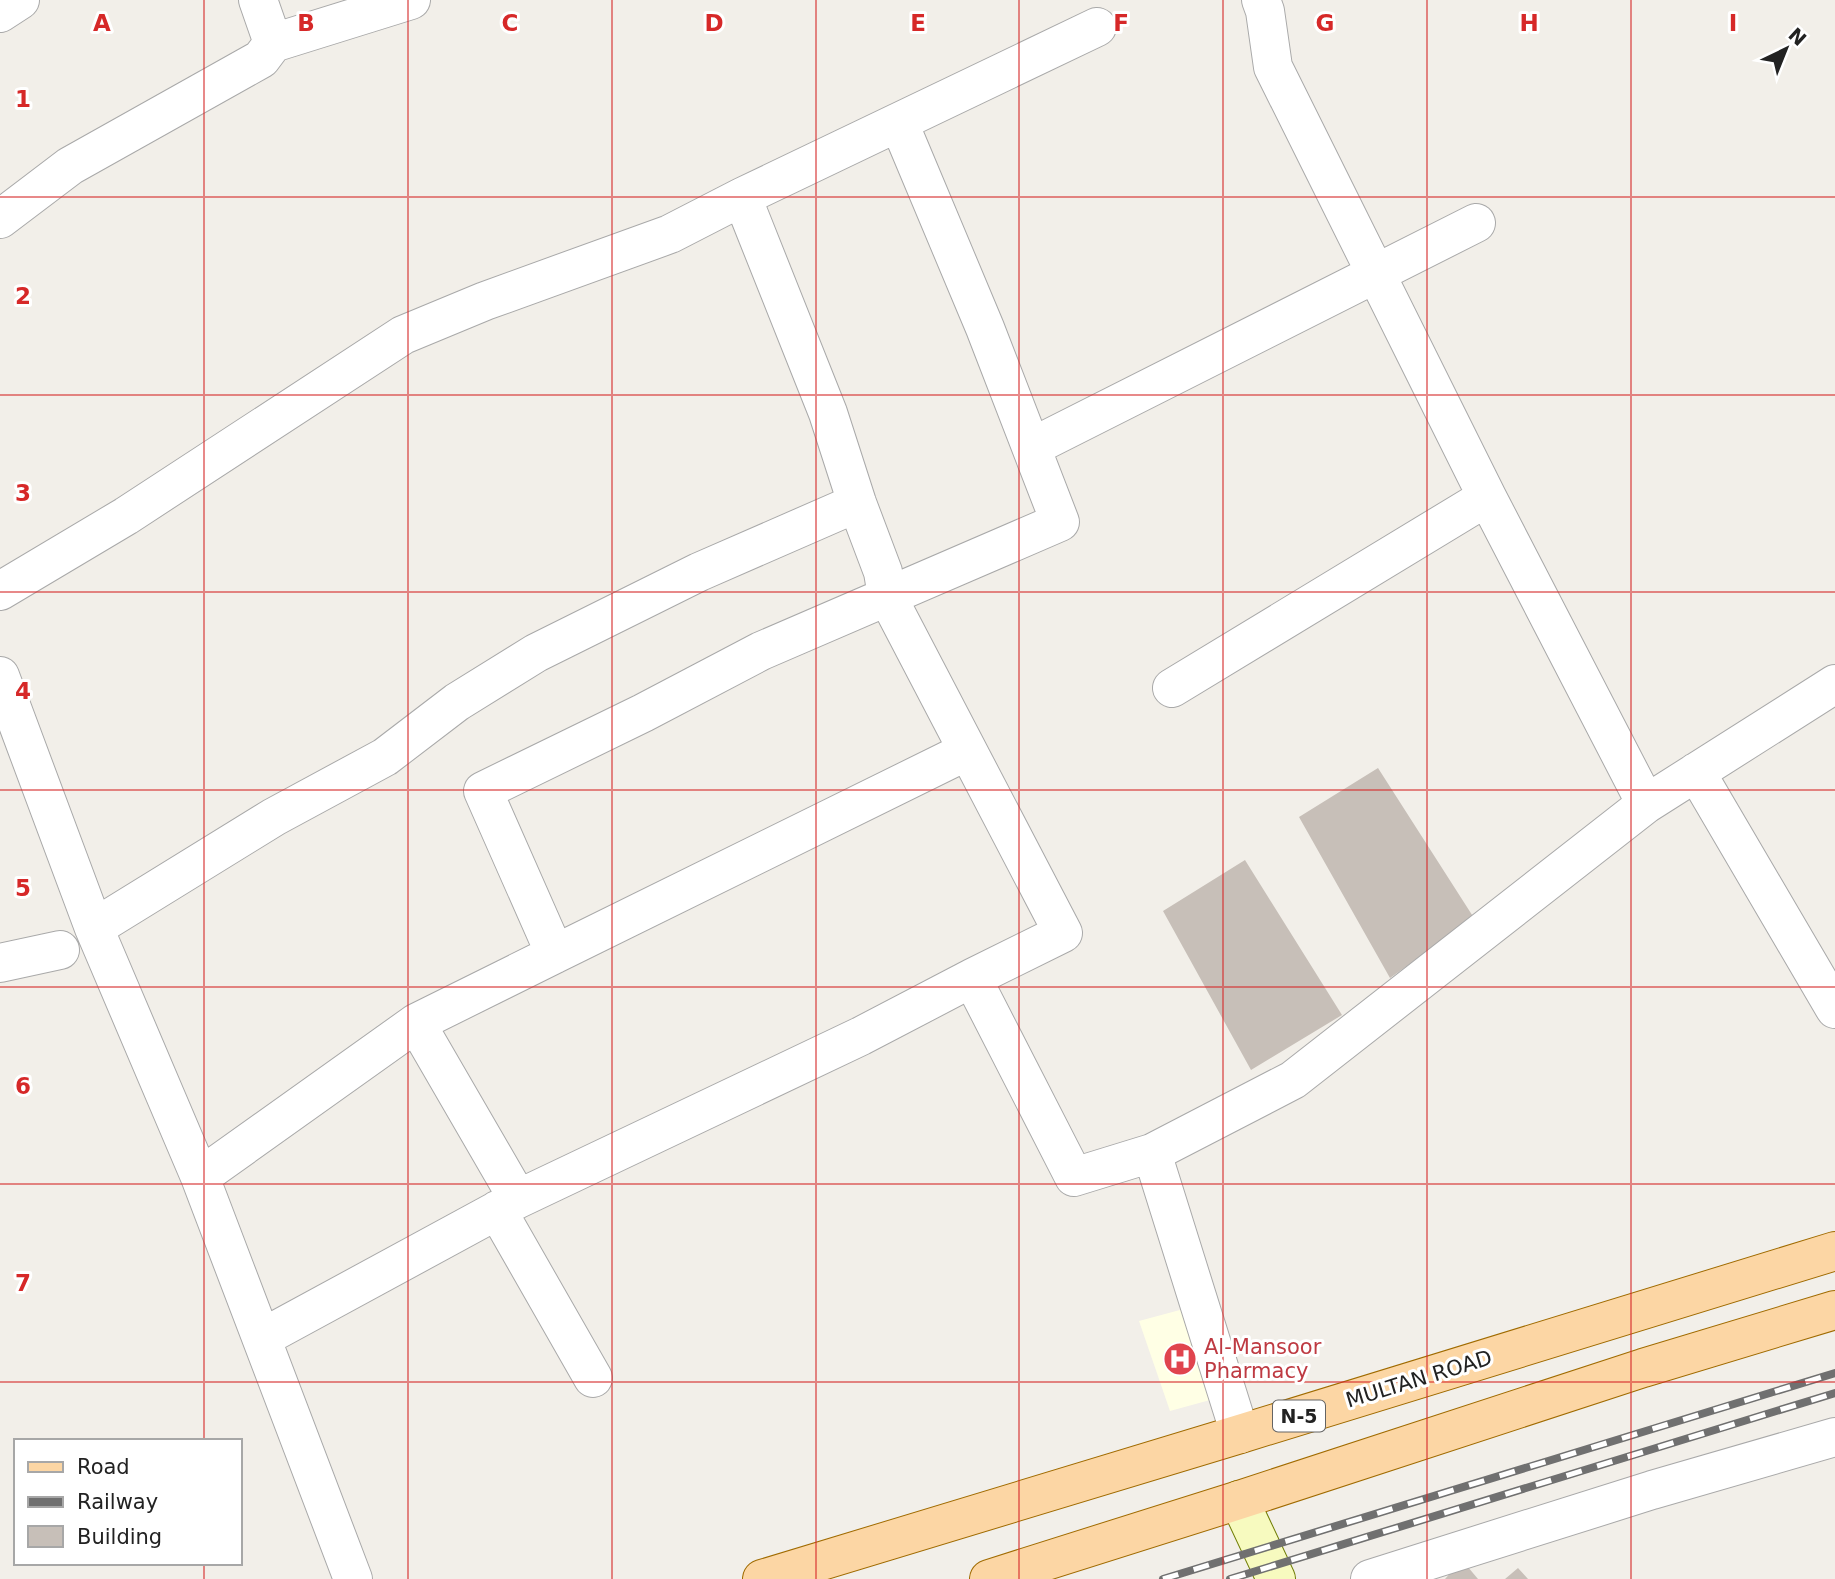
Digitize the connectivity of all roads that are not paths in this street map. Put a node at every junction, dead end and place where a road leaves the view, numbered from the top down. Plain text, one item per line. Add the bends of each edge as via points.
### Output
1 (20, 0) edge
2 (258, 0) edge
3 (411, 0) edge
4 (1261, 0) edge
5 (0, 13) edge
6 (1097, 27) dead end
7 (274, 43) junction
8 (899, 123) junction
9 (742, 197) junction
10 (0, 219) edge
11 (1476, 223) dead end
12 (1376, 274) junction
13 (1032, 447) junction
14 (1487, 497) junction
15 (857, 503) junction
16 (0, 592) edge
17 (887, 596) junction
18 (0, 676) edge
19 (1835, 684) edge
20 (1172, 688) dead end
21 (967, 751) junction
22 (1696, 772) junction
23 (1646, 804) junction
24 (94, 928) junction
25 (60, 950) dead end
26 (555, 954) junction
27 (0, 962) edge
28 (972, 978) junction
29 (1835, 1009) edge
30 (416, 1023) junction
31 (1152, 1153) junction
32 (200, 1177) junction
33 (508, 1204) junction
34 (1835, 1251) edge
35 (1835, 1310) edge
36 (262, 1338) junction
37 (593, 1378) dead end
38 (1240, 1434) junction
39 (1835, 1437) edge
40 (1239, 1500) junction
41 (353, 1579) edge
42 (762, 1579) edge
43 (989, 1579) edge
44 (1276, 1579) edge
45 (1370, 1579) edge

1 - 5 street
2 - 7 street
3 - 7 street
4 - 12 street via 1273,67
6 - 8 street
7 - 10 street via 261,60 70,166
8 - 9 street
8 - 13 street
9 - 15 street via 828,413
9 - 16 street via 670,234 403,335 126,516
11 - 12 street
12 - 13 street
12 - 14 street
13 - 17 street via 1060,522
14 - 20 street
14 - 23 street
15 - 17 street via 883,572
15 - 24 street via 699,572 536,653 457,702 385,757 274,817
17 - 21 street
17 - 26 street via 761,651 483,791
18 - 24 street
19 - 22 street
21 - 26 street
21 - 28 street via 1063,933
22 - 23 street
22 - 29 street
23 - 31 street via 1293,1080
24 - 32 street
25 - 27 street
26 - 30 street
28 - 31 street via 1074,1177
28 - 33 street via 849,1042
30 - 32 street
30 - 33 street
31 - 38 street
32 - 36 street
33 - 36 street
33 - 37 street
34 - 38 main road, MULTAN ROAD / N-5
35 - 40 main road via 1643,1367
36 - 41 street
38 - 42 main road, MULTAN ROAD / N-5
39 - 45 street
40 - 43 main road
40 - 44 street

